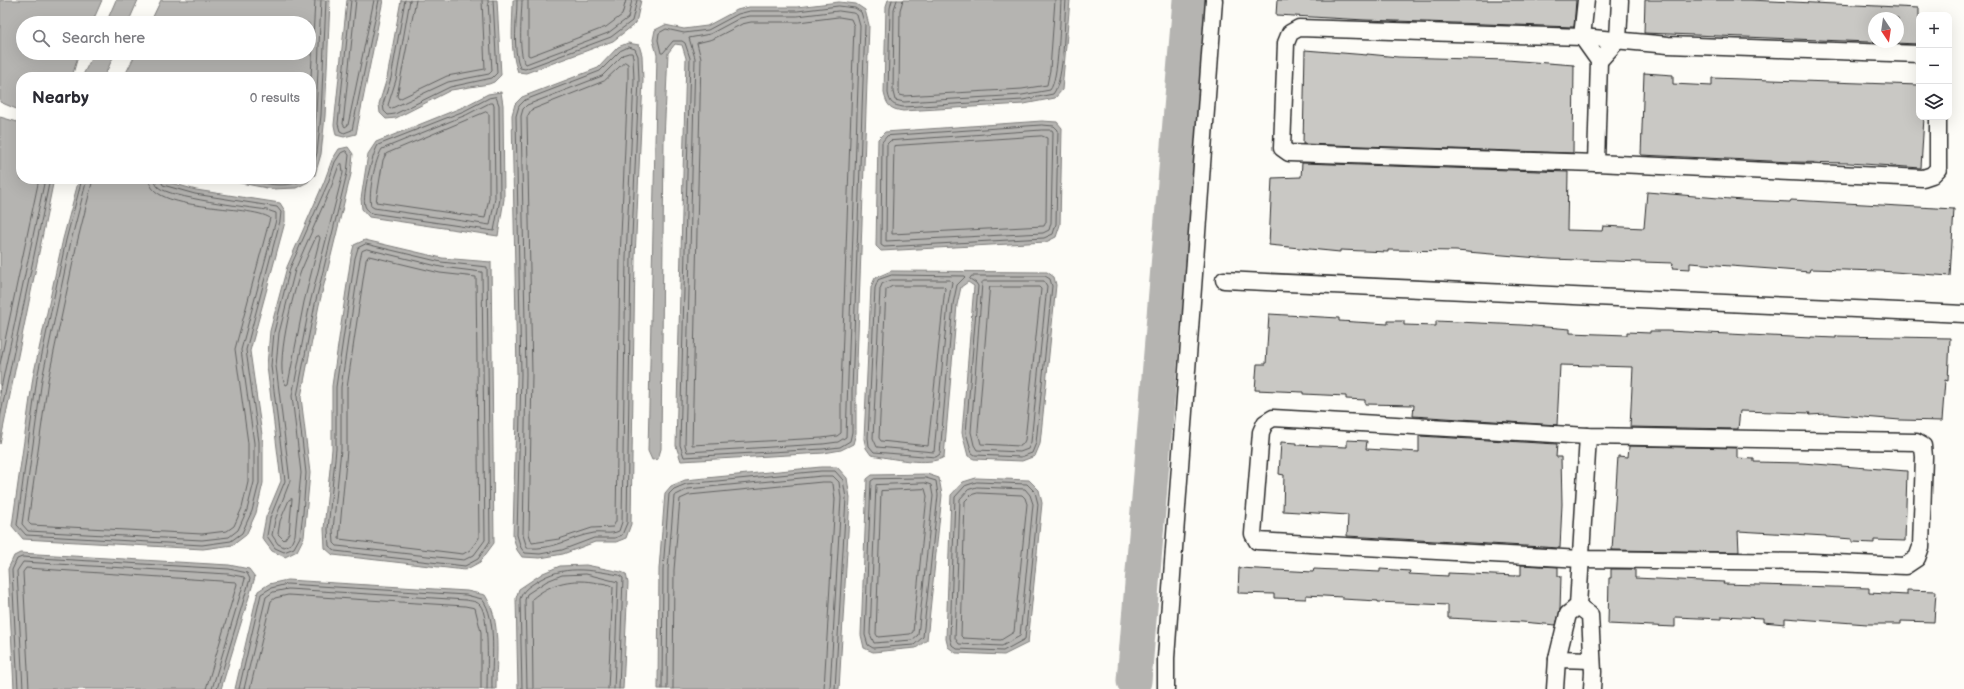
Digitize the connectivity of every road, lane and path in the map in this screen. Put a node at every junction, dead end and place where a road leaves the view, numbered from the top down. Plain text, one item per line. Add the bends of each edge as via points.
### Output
1 (1214, 0) edge
2 (1586, 0) edge
3 (1620, 0) edge
4 (1582, 37) junction
5 (1618, 40) junction
6 (1916, 54) edge
7 (1599, 61) junction
8 (1938, 120) edge
9 (1596, 163) junction
10 (1224, 280) dead end
11 (1964, 314) edge
12 (1588, 436) junction
13 (1581, 559) junction
14 (1578, 606) junction
15 (1557, 659) junction
16 (1592, 660) junction
17 (1166, 689) edge
18 (1556, 689) edge
19 (1592, 689) edge

1 - 17 street via 1166,658
2 - 4 street
3 - 5 street
4 - 5 street
4 - 7 street
4 - 9 street via 1299,28 1290,33 1286,43 1281,141 1282,148 1289,153
5 - 6 street
5 - 7 street
7 - 9 street
8 - 9 street via 1938,169 1932,175 1923,178
10 - 11 street
12 - 13 street
12 - 13 street via 1273,418 1265,423 1261,432 1253,534 1257,541
12 - 13 street via 1916,442 1923,446 1924,457 1921,547 1917,558 1905,566
13 - 14 street
14 - 15 street via 1568,614
14 - 16 street via 1590,615
15 - 16 street
15 - 18 street
16 - 19 street

